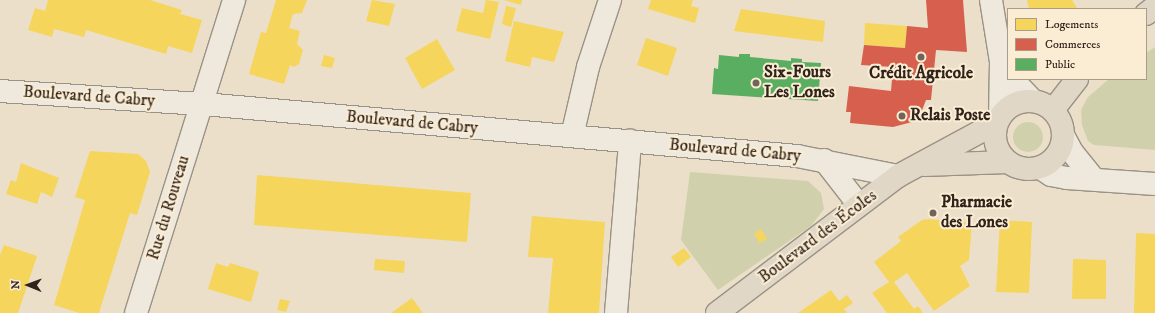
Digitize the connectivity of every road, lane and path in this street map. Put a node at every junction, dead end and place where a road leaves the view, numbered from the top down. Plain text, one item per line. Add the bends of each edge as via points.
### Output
1 (234, 0) edge
2 (610, 0) edge
3 (991, 0) edge
4 (1155, 7) edge
5 (1147, 13) edge
6 (1007, 71) edge
7 (1015, 80) edge
8 (1075, 80) edge
9 (0, 90) edge
10 (1032, 100) junction
11 (203, 104) junction
12 (1053, 110) junction
13 (998, 120) junction
14 (572, 136) junction
15 (1064, 137) junction
16 (630, 141) junction
17 (824, 160) junction
18 (1008, 162) junction
19 (921, 165) junction
20 (1040, 168) junction
21 (898, 176) junction
22 (1094, 179) junction
23 (1155, 184) edge
24 (859, 205) junction
25 (136, 313) edge
26 (616, 313) edge
27 (717, 313) edge

1 - 11 street, Rue du Rouveau
2 - 14 street via 588,67
3 - 6 street
4 - 5 main road
6 - 13 street
7 - 10 street
8 - 12 main road
9 - 11 street, Boulevard de Cabry
10 - 12 main road via 1044,103
10 - 13 main road via 1014,104
11 - 14 street, Boulevard de Cabry
11 - 25 street, Rue du Rouveau
12 - 15 main road via 1063,127
13 - 18 main road via 996,145
13 - 19 main road, Boulevard des Écoles
14 - 16 street, Boulevard de Cabry
15 - 20 main road via 1056,156
15 - 22 street via 1072,152
16 - 17 street, Boulevard de Cabry
16 - 26 street
17 - 21 street, Boulevard de Cabry
17 - 24 street, Boulevard de Cabry
18 - 19 main road, Boulevard des Écoles
18 - 20 main road via 1018,168
19 - 21 main road, Boulevard des Écoles
20 - 22 street via 1052,175
21 - 24 main road, Boulevard des Écoles
22 - 23 street
24 - 27 main road, Boulevard des Écoles

